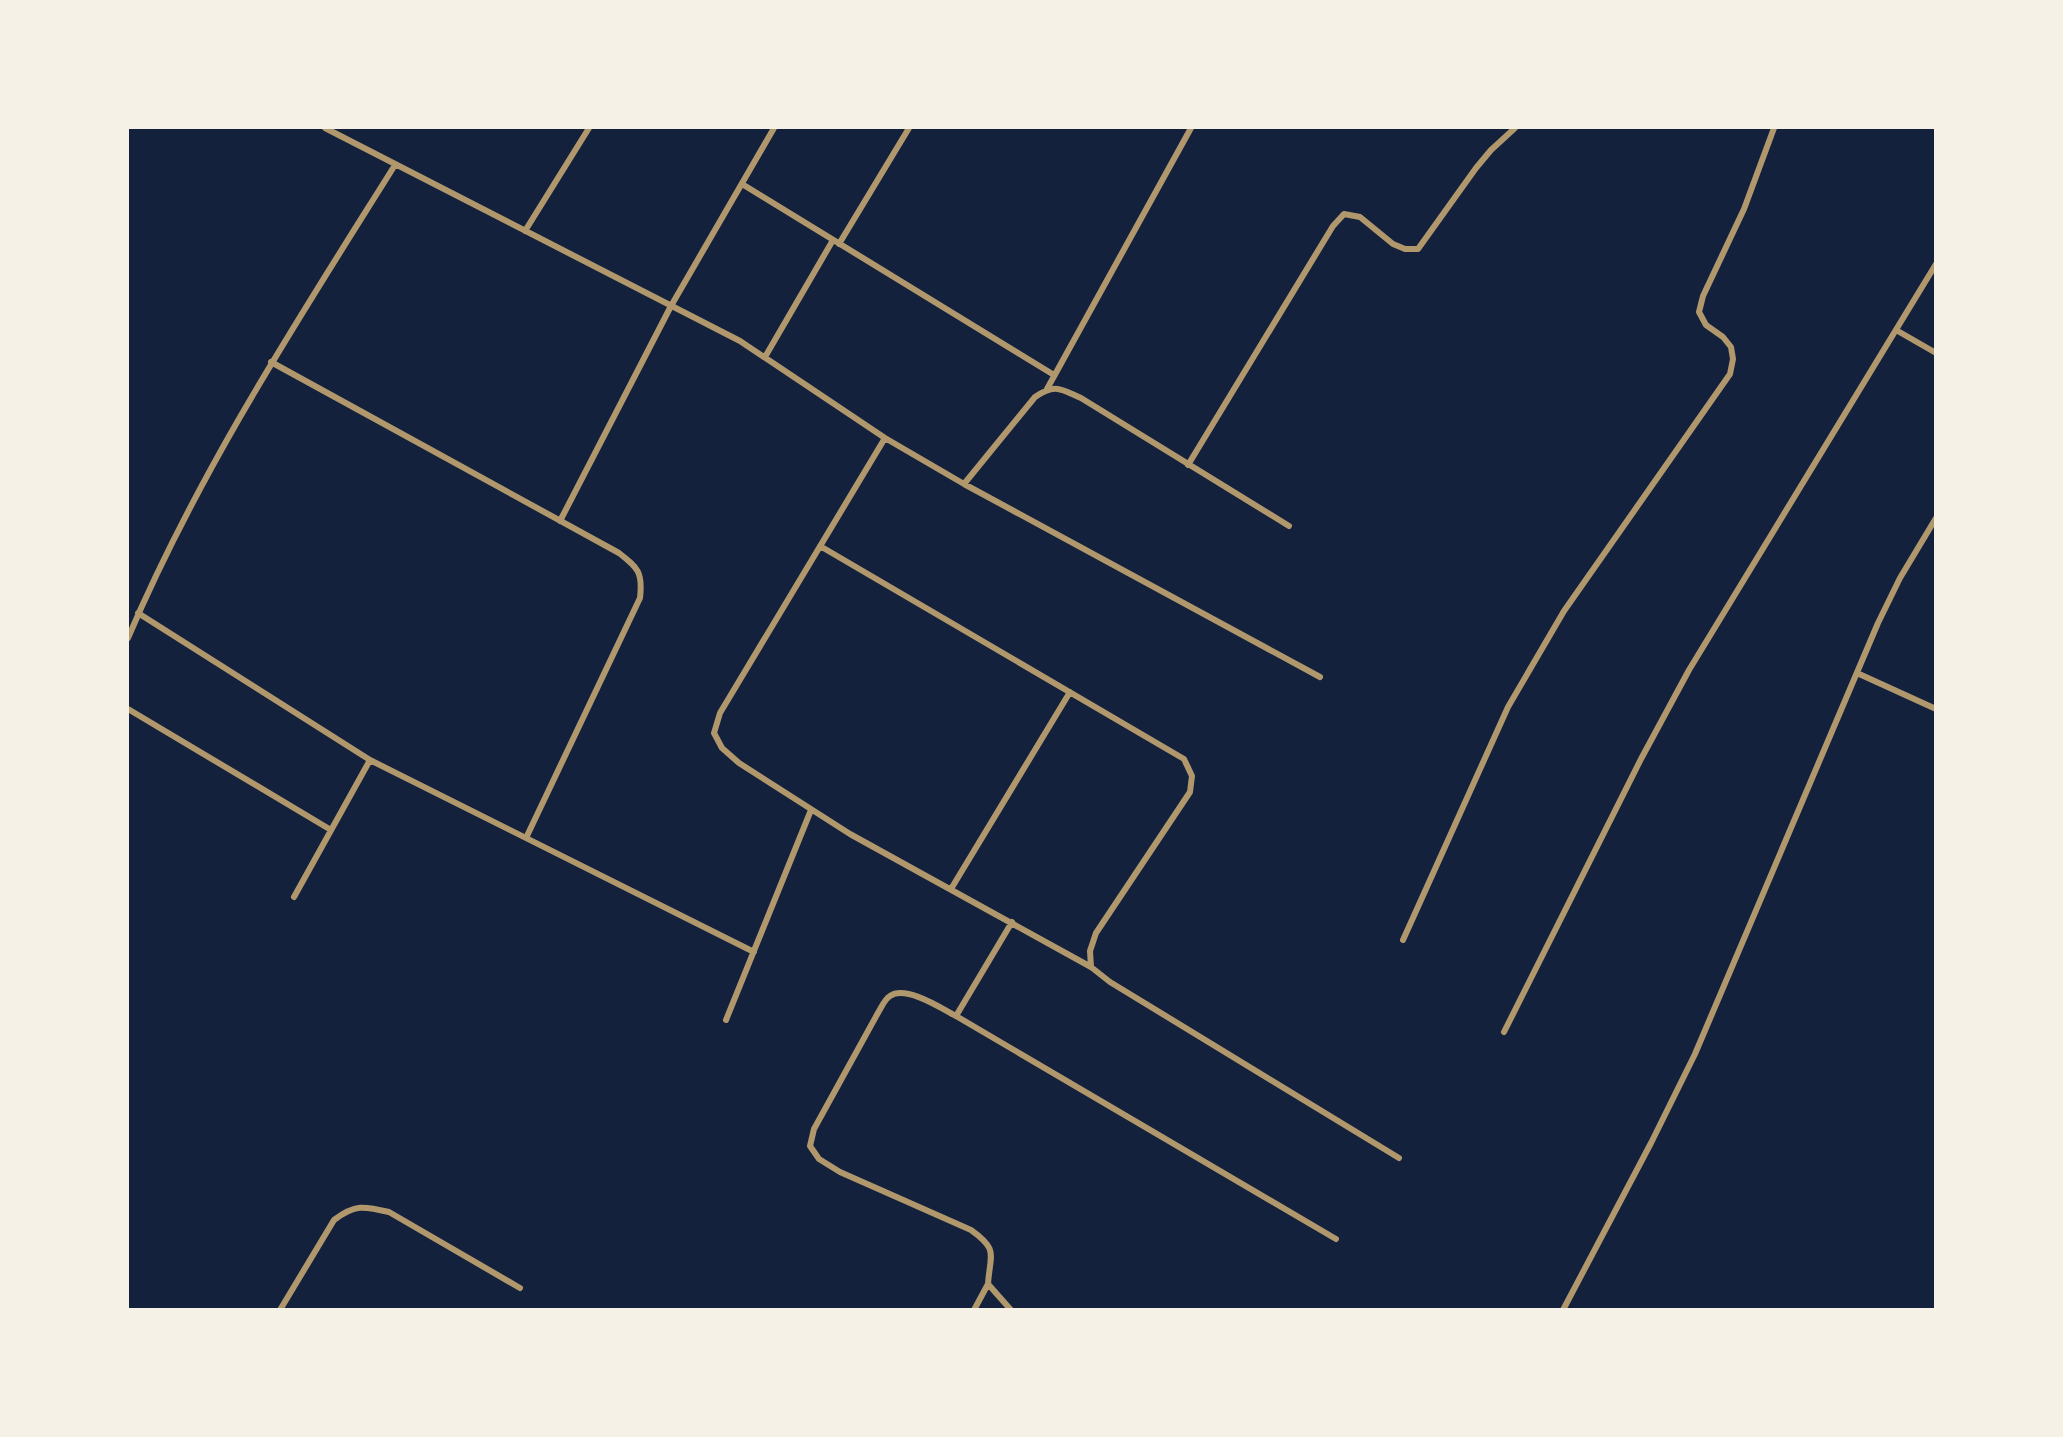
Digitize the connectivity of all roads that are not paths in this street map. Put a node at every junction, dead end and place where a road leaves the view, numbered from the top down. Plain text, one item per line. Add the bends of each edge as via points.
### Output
1 (325, 128) edge
2 (589, 128) edge
3 (774, 128) edge
4 (909, 128) edge
5 (1191, 128) edge
6 (1515, 128) edge
7 (1774, 128) edge
8 (395, 165) junction
9 (742, 184) junction
10 (525, 231) junction
11 (836, 242) junction
12 (1935, 264) edge
13 (671, 306) junction
14 (1896, 330) junction
15 (1935, 353) edge
16 (765, 357) junction
17 (271, 362) junction
18 (1054, 375) junction
19 (1047, 388) junction
20 (885, 438) junction
21 (1188, 465) junction
22 (964, 484) junction
23 (1935, 518) edge
24 (560, 521) junction
25 (1289, 526) dead end
26 (1928, 530) junction
27 (1935, 535) edge
28 (820, 546) junction
29 (138, 613) junction
30 (128, 638) edge
31 (1857, 673) junction
32 (1320, 677) dead end
33 (1070, 692) junction
34 (128, 709) edge
35 (1935, 710) edge
36 (370, 760) junction
37 (811, 810) junction
38 (332, 830) junction
39 (526, 838) junction
40 (951, 889) junction
41 (294, 897) dead end
42 (1012, 922) junction
43 (1403, 940) dead end
44 (754, 952) junction
45 (1092, 967) junction
46 (956, 1016) junction
47 (726, 1020) dead end
48 (1504, 1032) dead end
49 (1400, 1158) dead end
50 (1336, 1239) dead end
51 (988, 1284) junction
52 (520, 1288) dead end
53 (280, 1310) edge
54 (974, 1310) edge
55 (1011, 1310) edge
56 (1563, 1310) edge

1 - 8 street
2 - 10 street
3 - 9 street
4 - 11 street
5 - 18 street
6 - 21 street via 1476,168 1418,249 1393,244 1360,217 1344,214 1333,226
7 - 43 street via 1699,312 1706,325 1731,347 1730,374 1564,611 1526,674
8 - 10 street
8 - 17 street
9 - 11 street
9 - 13 street
10 - 13 street
11 - 16 street
11 - 18 street
12 - 14 street
13 - 16 street
13 - 24 street
14 - 15 street
14 - 48 street via 1689,670
16 - 20 street
17 - 24 street
17 - 29 street via 175,535
18 - 19 street
19 - 21 street via 1081,398
19 - 22 street via 1035,397
20 - 22 street
20 - 28 street
21 - 25 street
22 - 32 street
23 - 26 street
24 - 39 street via 619,553 637,567 642,581 640,598
26 - 27 street
26 - 31 street via 1900,578
28 - 33 street
28 - 37 street via 720,713 714,733 722,748 739,763
29 - 30 street
29 - 36 street
31 - 35 street
31 - 56 street via 1695,1054
33 - 40 street
33 - 45 street via 1184,759 1192,776 1190,792 1178,812 1096,933 1090,951
34 - 38 street
36 - 38 street
36 - 39 street
37 - 40 street
37 - 44 street
38 - 41 street
39 - 44 street
40 - 42 street
42 - 45 street
42 - 46 street
44 - 47 street
45 - 49 street via 1110,982
46 - 50 street
46 - 51 street via 917,996 898,992 888,996 814,1129 810,1146 819,1159 840,1172 971,1230 985,1240 992,1252
51 - 54 street
51 - 55 street
52 - 53 street via 388,1212 364,1206 347,1210 334,1220

